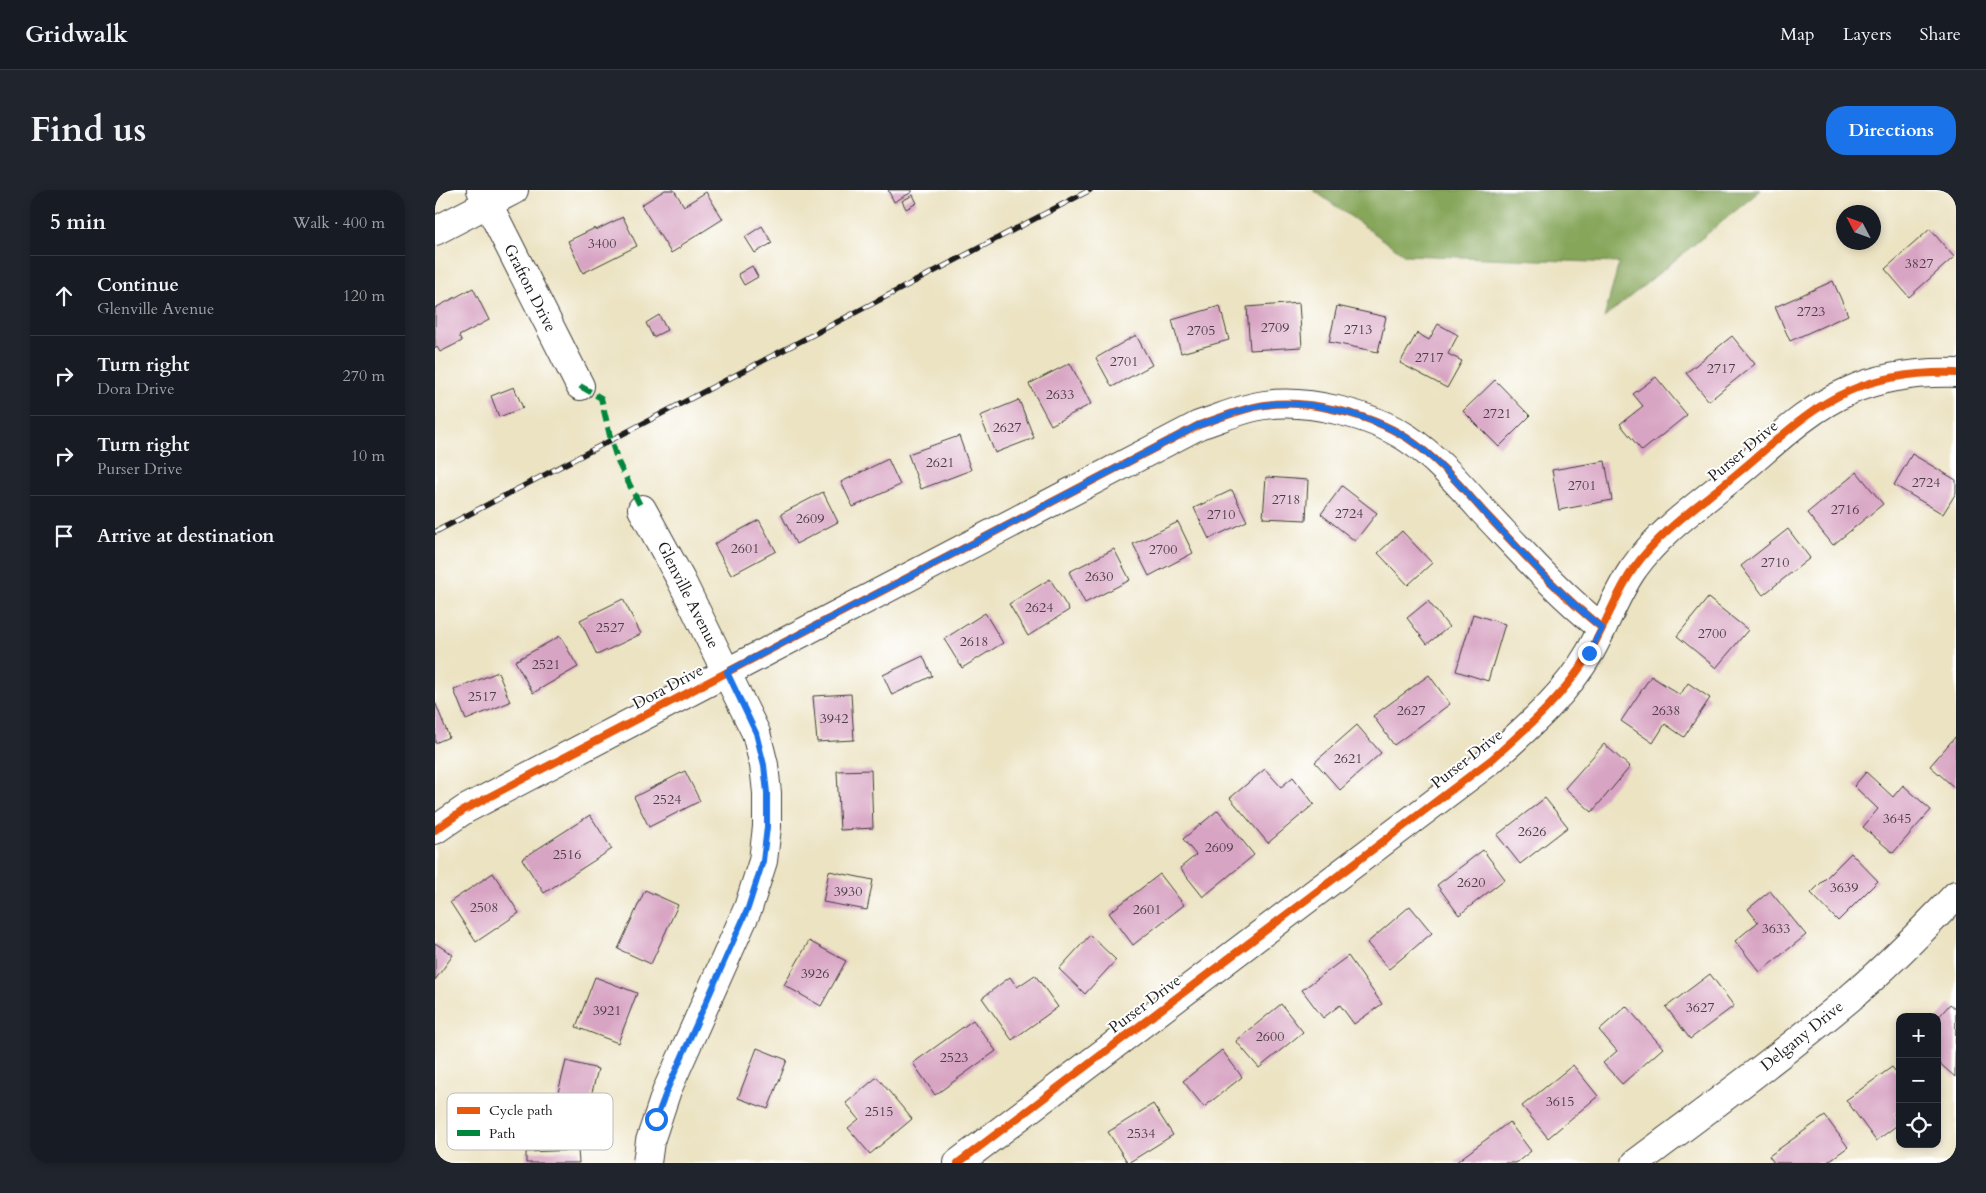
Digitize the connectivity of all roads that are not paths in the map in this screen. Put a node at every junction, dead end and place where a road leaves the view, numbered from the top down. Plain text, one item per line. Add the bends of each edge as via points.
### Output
1 (514, 190) edge
2 (484, 197) edge
3 (435, 231) edge
4 (1956, 373) edge
5 (580, 386) dead end
6 (642, 509) dead end
7 (1602, 628) junction
8 (727, 672) junction
9 (435, 830) edge
10 (1956, 895) edge
11 (647, 1163) edge
12 (958, 1163) edge
13 (1636, 1163) edge

1 - 2 street
2 - 3 street
2 - 5 street, Grafton Drive
4 - 7 street, Purser Drive via 1901,376 1876,382 1849,391 1808,415 1655,542 1633,569
6 - 8 street, Glenville Avenue
7 - 8 street, Dora Drive via 1551,584 1440,465 1406,437 1363,418 1327,408 1286,404 1245,409 1199,425
7 - 12 street, Purser Drive via 1589,653 1551,704 1491,760
8 - 9 street, Dora Drive via 464,810
8 - 11 street, Glenville Avenue via 756,733 764,765 767,819 763,861 748,908 667,1090 652,1134
10 - 13 street, Delgany Drive via 1850,998

